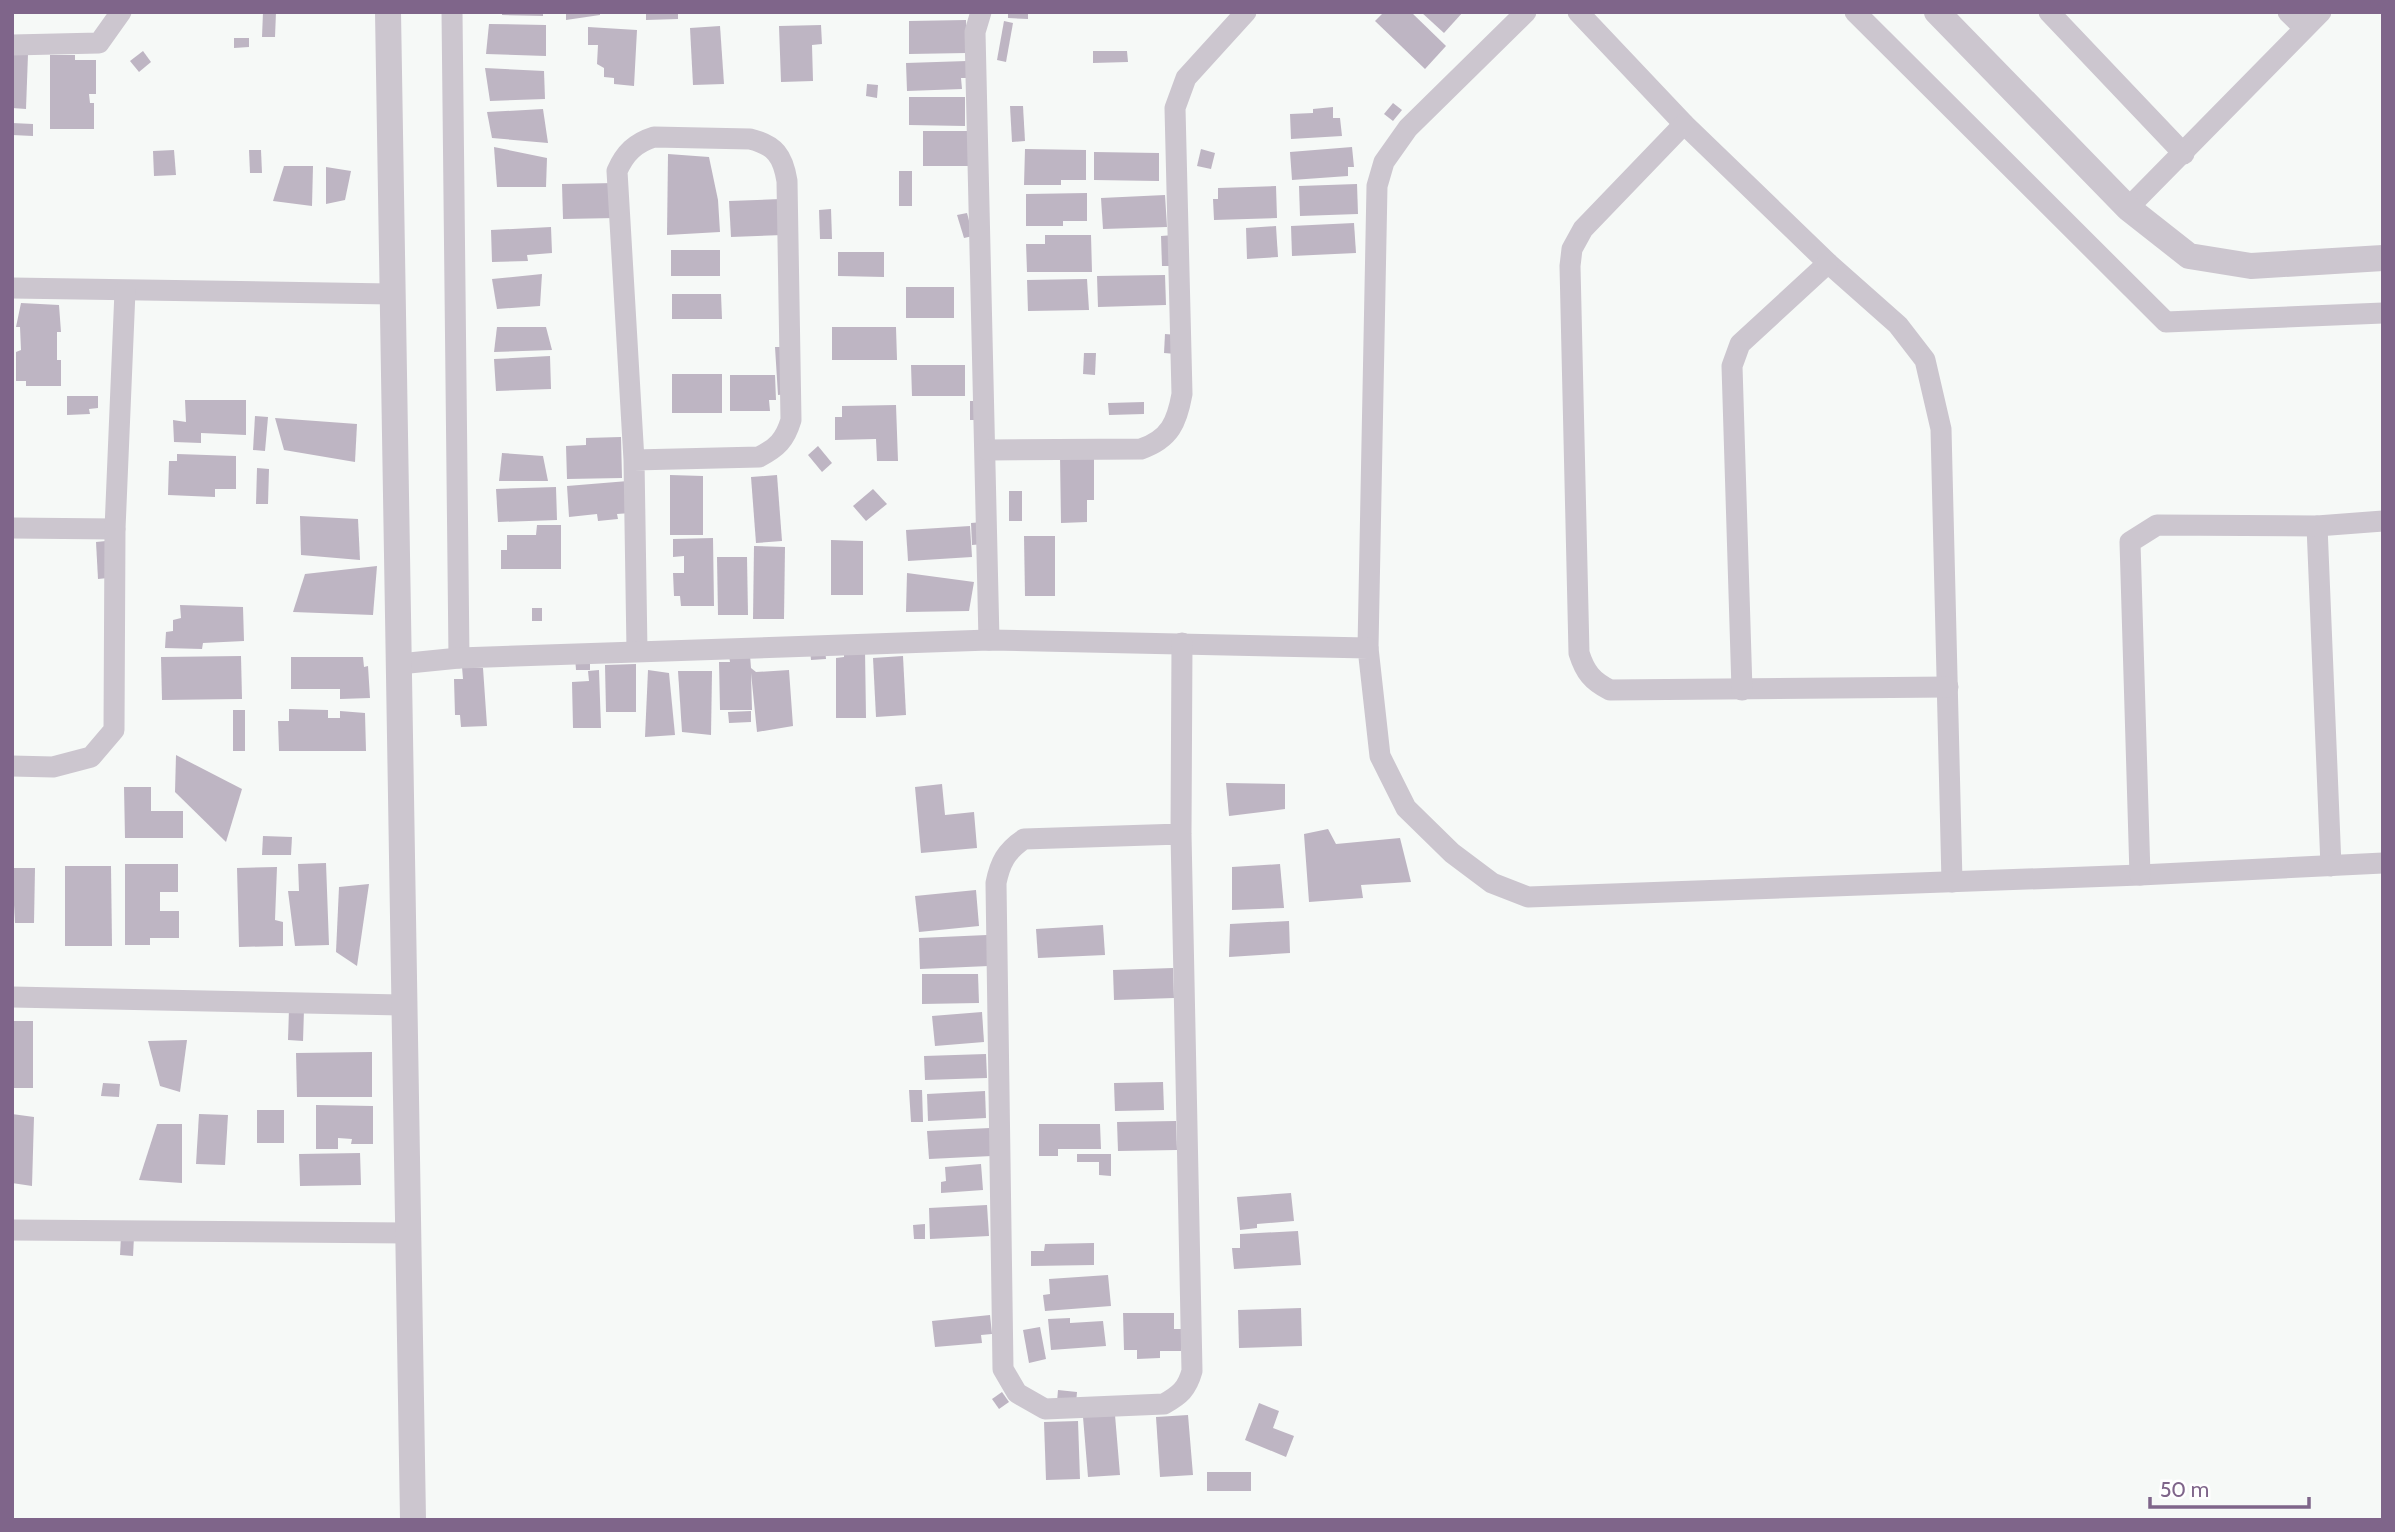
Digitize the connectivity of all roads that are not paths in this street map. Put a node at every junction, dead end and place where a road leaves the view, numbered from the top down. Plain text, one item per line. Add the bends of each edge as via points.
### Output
1 (121, 12) edge
2 (388, 12) edge
3 (452, 12) edge
4 (981, 12) edge
5 (1246, 12) edge
6 (1526, 12) edge
7 (1578, 12) edge
8 (1855, 12) edge
9 (1937, 12) edge
10 (2049, 12) edge
11 (2288, 12) edge
12 (2321, 12) edge
13 (2304, 28) junction
14 (12, 45) edge
15 (1684, 124) junction
16 (2184, 154) junction
17 (2128, 208) junction
18 (2383, 258) edge
19 (1828, 263) junction
20 (12, 288) edge
21 (125, 291) junction
22 (391, 295) junction
23 (2383, 313) edge
24 (987, 450) junction
25 (634, 460) junction
26 (2383, 522) edge
27 (2317, 526) junction
28 (12, 528) edge
29 (115, 529) junction
30 (989, 640) junction
31 (1182, 643) junction
32 (1368, 648) junction
33 (637, 652) junction
34 (459, 658) junction
35 (398, 664) junction
36 (1948, 687) junction
37 (1742, 690) junction
38 (12, 766) edge
39 (1181, 834) junction
40 (2383, 863) edge
41 (2331, 866) junction
42 (2140, 875) junction
43 (1952, 882) junction
44 (12, 997) edge
45 (402, 1005) junction
46 (12, 1230) edge
47 (408, 1233) junction
48 (412, 1520) edge

1 - 14 street via 99,43
2 - 22 street
3 - 34 street
4 - 24 street via 975,32
5 - 24 street via 1186,78 1175,108 1182,394 1171,430 1141,449
6 - 32 street via 1408,128 1384,162 1377,186
7 - 15 street
8 - 23 street via 2166,322
9 - 17 street
10 - 16 street
11 - 13 street
12 - 13 street
13 - 16 street
15 - 19 street
15 - 37 street via 1583,229 1572,249 1579,653 1584,670 1610,690
16 - 17 street
17 - 18 street via 2189,256 2251,266
19 - 36 street via 1898,325 1925,360 1941,429
19 - 37 street via 1740,344 1732,366
20 - 21 street
21 - 22 street
21 - 29 street
22 - 35 street
24 - 30 street
25 - 25 street via 617,171 631,149 654,137 764,142 778,152 787,181 791,420 786,436 775,449 759,457
25 - 33 street
26 - 27 street
27 - 41 street
27 - 42 street via 2157,525 2130,542
28 - 29 street
29 - 38 street via 114,730 91,757 53,767
30 - 31 street
30 - 33 street
31 - 32 street
31 - 39 street
32 - 43 street via 1380,756 1406,808 1452,853 1492,883 1528,897
33 - 34 street
34 - 35 street
35 - 45 street
36 - 37 street
36 - 43 street
39 - 39 street via 1192,1371 1179,1396 1164,1404 1045,1409 1017,1393 1003,1368 996,883 1000,863 1024,839
40 - 41 street
41 - 42 street
42 - 43 street
44 - 45 street
45 - 47 street
46 - 47 street
47 - 48 street

